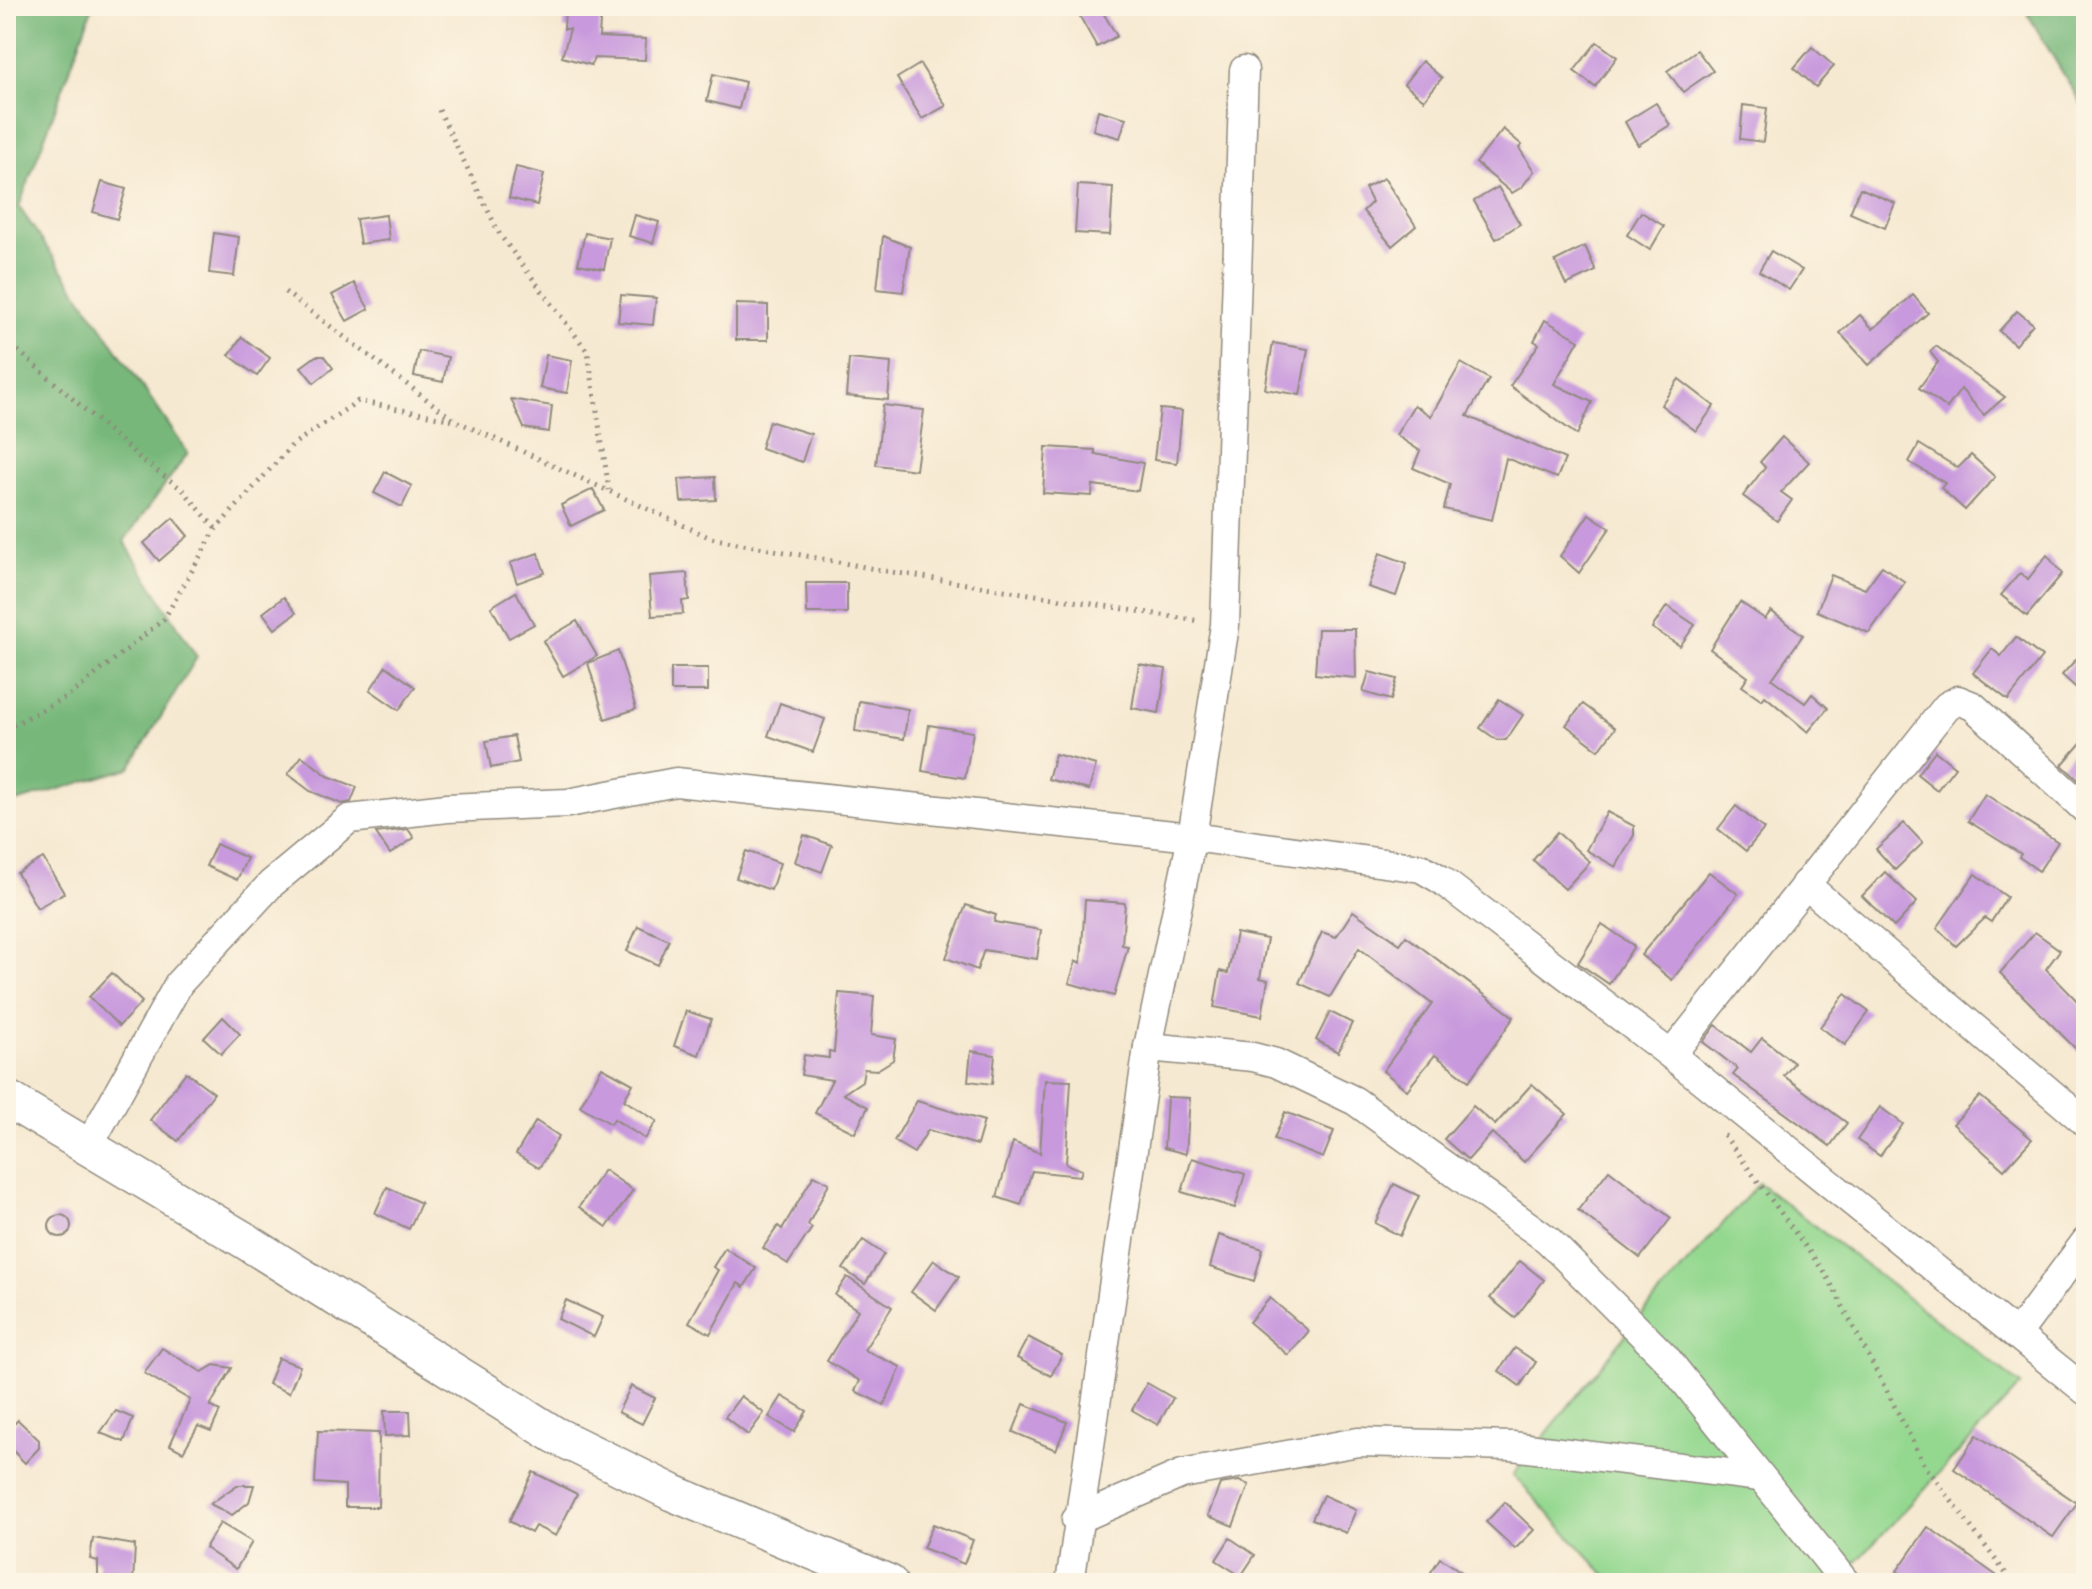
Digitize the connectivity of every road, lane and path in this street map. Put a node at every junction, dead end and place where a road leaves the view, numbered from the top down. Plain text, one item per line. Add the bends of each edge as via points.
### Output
1 (1244, 70) dead end
2 (439, 110) dead end
3 (285, 292) dead end
4 (6, 340) edge
5 (454, 420) junction
6 (609, 491) junction
7 (216, 529) junction
8 (1225, 625) junction
9 (6, 729) edge
10 (2086, 810) edge
11 (1192, 837) junction
12 (1805, 884) junction
13 (1148, 1047) junction
14 (1671, 1055) junction
15 (6, 1098) edge
16 (2086, 1123) edge
17 (1723, 1133) dead end
18 (88, 1147) junction
19 (2086, 1241) edge
20 (2017, 1334) junction
21 (2086, 1391) edge
22 (1760, 1477) junction
23 (1076, 1520) junction
24 (889, 1583) edge
25 (1070, 1583) edge
26 (1846, 1583) edge
27 (2013, 1583) edge

1 - 8 street
2 - 6 path via 500,235 588,352
3 - 5 path
4 - 7 path via 183,490
5 - 6 path
5 - 7 path via 358,401 292,445
6 - 8 path via 711,538
7 - 9 path via 164,619 73,693
8 - 11 street
10 - 12 street via 1973,706 1958,700 1947,706
11 - 13 street
11 - 14 street via 1421,868
11 - 18 street via 676,782 568,803 349,819 271,884 179,983
12 - 14 street
12 - 16 street
13 - 22 street via 1253,1057 1355,1101 1548,1240 1666,1358
13 - 23 street
14 - 20 street
15 - 18 street
17 - 27 path via 1827,1276 1926,1467
18 - 24 street via 555,1435 673,1493
19 - 20 street
20 - 21 street
22 - 23 street via 1512,1446 1358,1442 1182,1474
22 - 26 street
23 - 25 street

